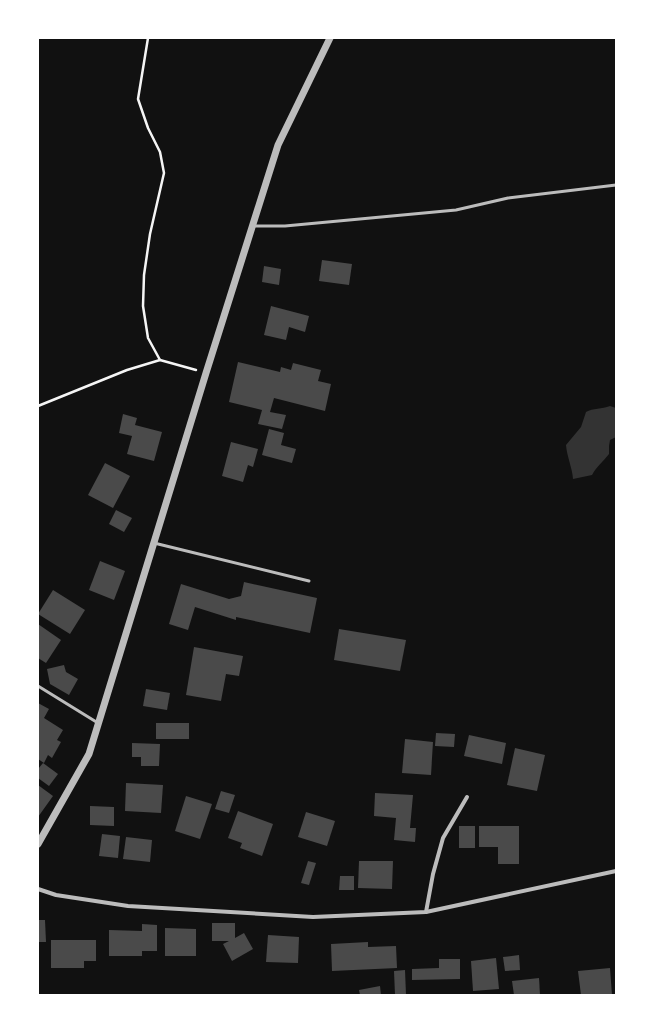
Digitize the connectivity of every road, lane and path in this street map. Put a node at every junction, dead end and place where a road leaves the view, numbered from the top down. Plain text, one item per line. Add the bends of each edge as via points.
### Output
1 (148, 38) edge
2 (330, 38) edge
3 (616, 185) edge
4 (253, 226) junction
5 (160, 360) junction
6 (206, 373) junction
7 (38, 406) edge
8 (153, 543) junction
9 (309, 582) dead end
10 (38, 686) edge
11 (98, 723) junction
12 (467, 797) dead end
13 (38, 844) edge
14 (616, 871) edge
15 (38, 889) edge
16 (426, 912) junction

1 - 5 path via 138,99 160,152 164,173 150,234 144,275 143,306 148,338
2 - 4 street via 278,145
3 - 4 lane via 508,198 456,210 285,226
4 - 6 street
5 - 6 path
5 - 7 path via 127,370
6 - 8 street
8 - 9 lane
8 - 11 street
10 - 11 lane
11 - 13 street via 89,754
12 - 16 street via 444,838 433,874
14 - 16 street
15 - 16 street via 56,895 128,906 313,917

